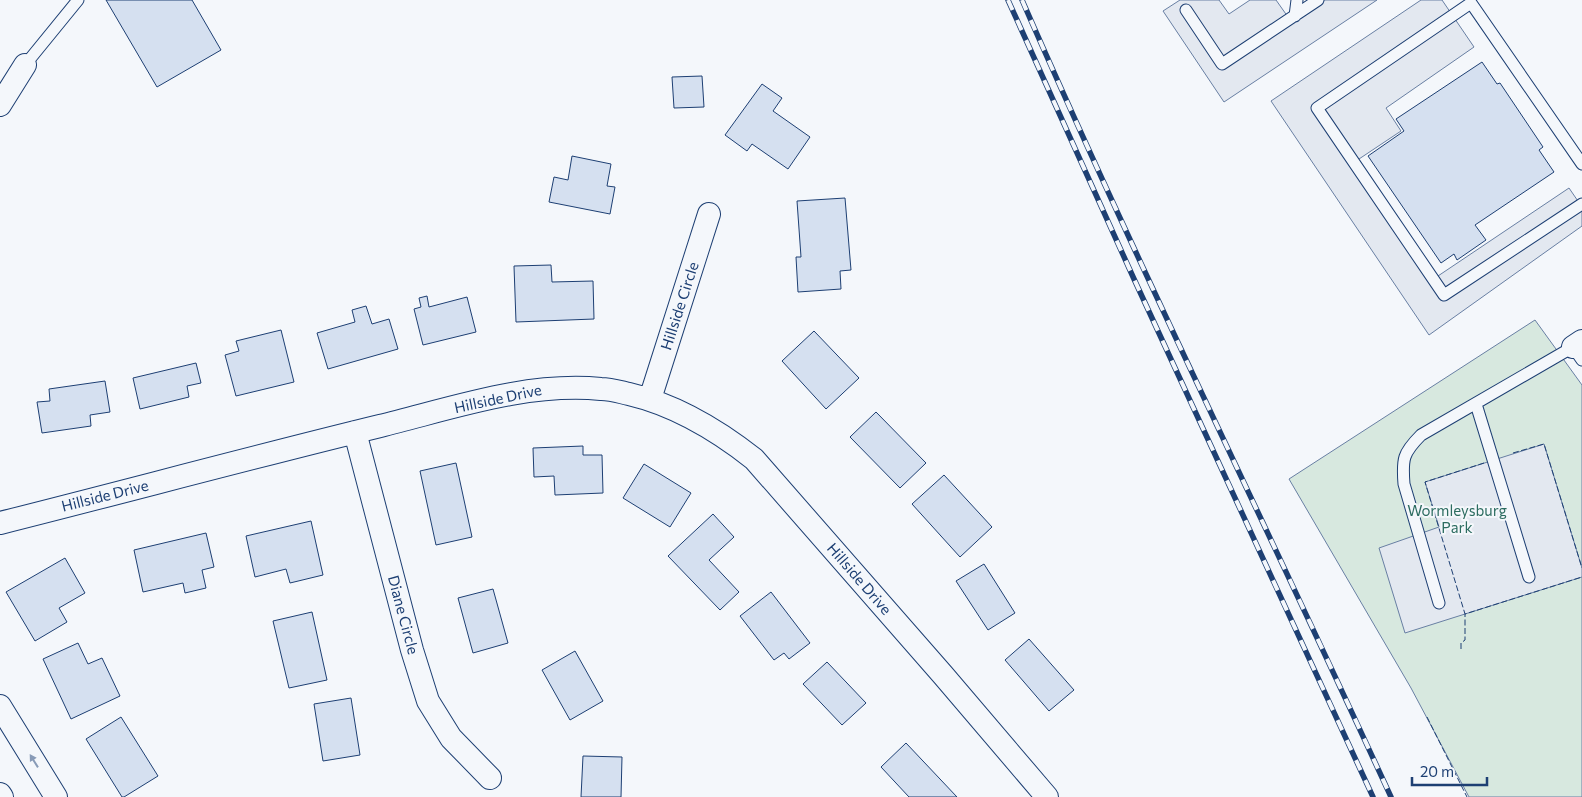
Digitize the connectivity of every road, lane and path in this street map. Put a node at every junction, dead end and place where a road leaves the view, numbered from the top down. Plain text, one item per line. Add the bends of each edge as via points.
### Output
1 (78, 0) edge
2 (1297, 0) edge
3 (1318, 0) edge
4 (1186, 10) dead end
5 (1295, 16) junction
6 (25, 65) joint
7 (0, 105) edge
8 (1582, 164) edge
9 (1582, 204) edge
10 (710, 214) dead end
11 (1579, 349) edge
12 (650, 399) junction
13 (1476, 404) junction
14 (355, 432) junction
15 (0, 523) edge
16 (1529, 577) dead end
17 (1439, 603) dead end
18 (0, 706) edge
19 (6, 729) edge
20 (490, 778) dead end
21 (0, 794) edge
22 (2, 797) edge
23 (56, 797) edge
24 (1047, 797) edge

1 - 6 lane
2 - 5 lane
3 - 5 lane
4 - 5 lane via 1222,64
6 - 7 street
8 - 9 lane via 1471,3 1317,108 1444,295
10 - 12 street, Hillside Circle
11 - 13 lane
12 - 14 street, Hillside Drive via 604,389 524,390
12 - 24 street, Hillside Drive via 694,418 754,459
13 - 16 lane
13 - 17 lane via 1421,435 1408,448 1402,464 1404,484
14 - 15 street, Hillside Drive
14 - 20 street, Diane Circle via 428,701 451,738
18 - 19 street
23 -> 19 street
21 - 22 street

